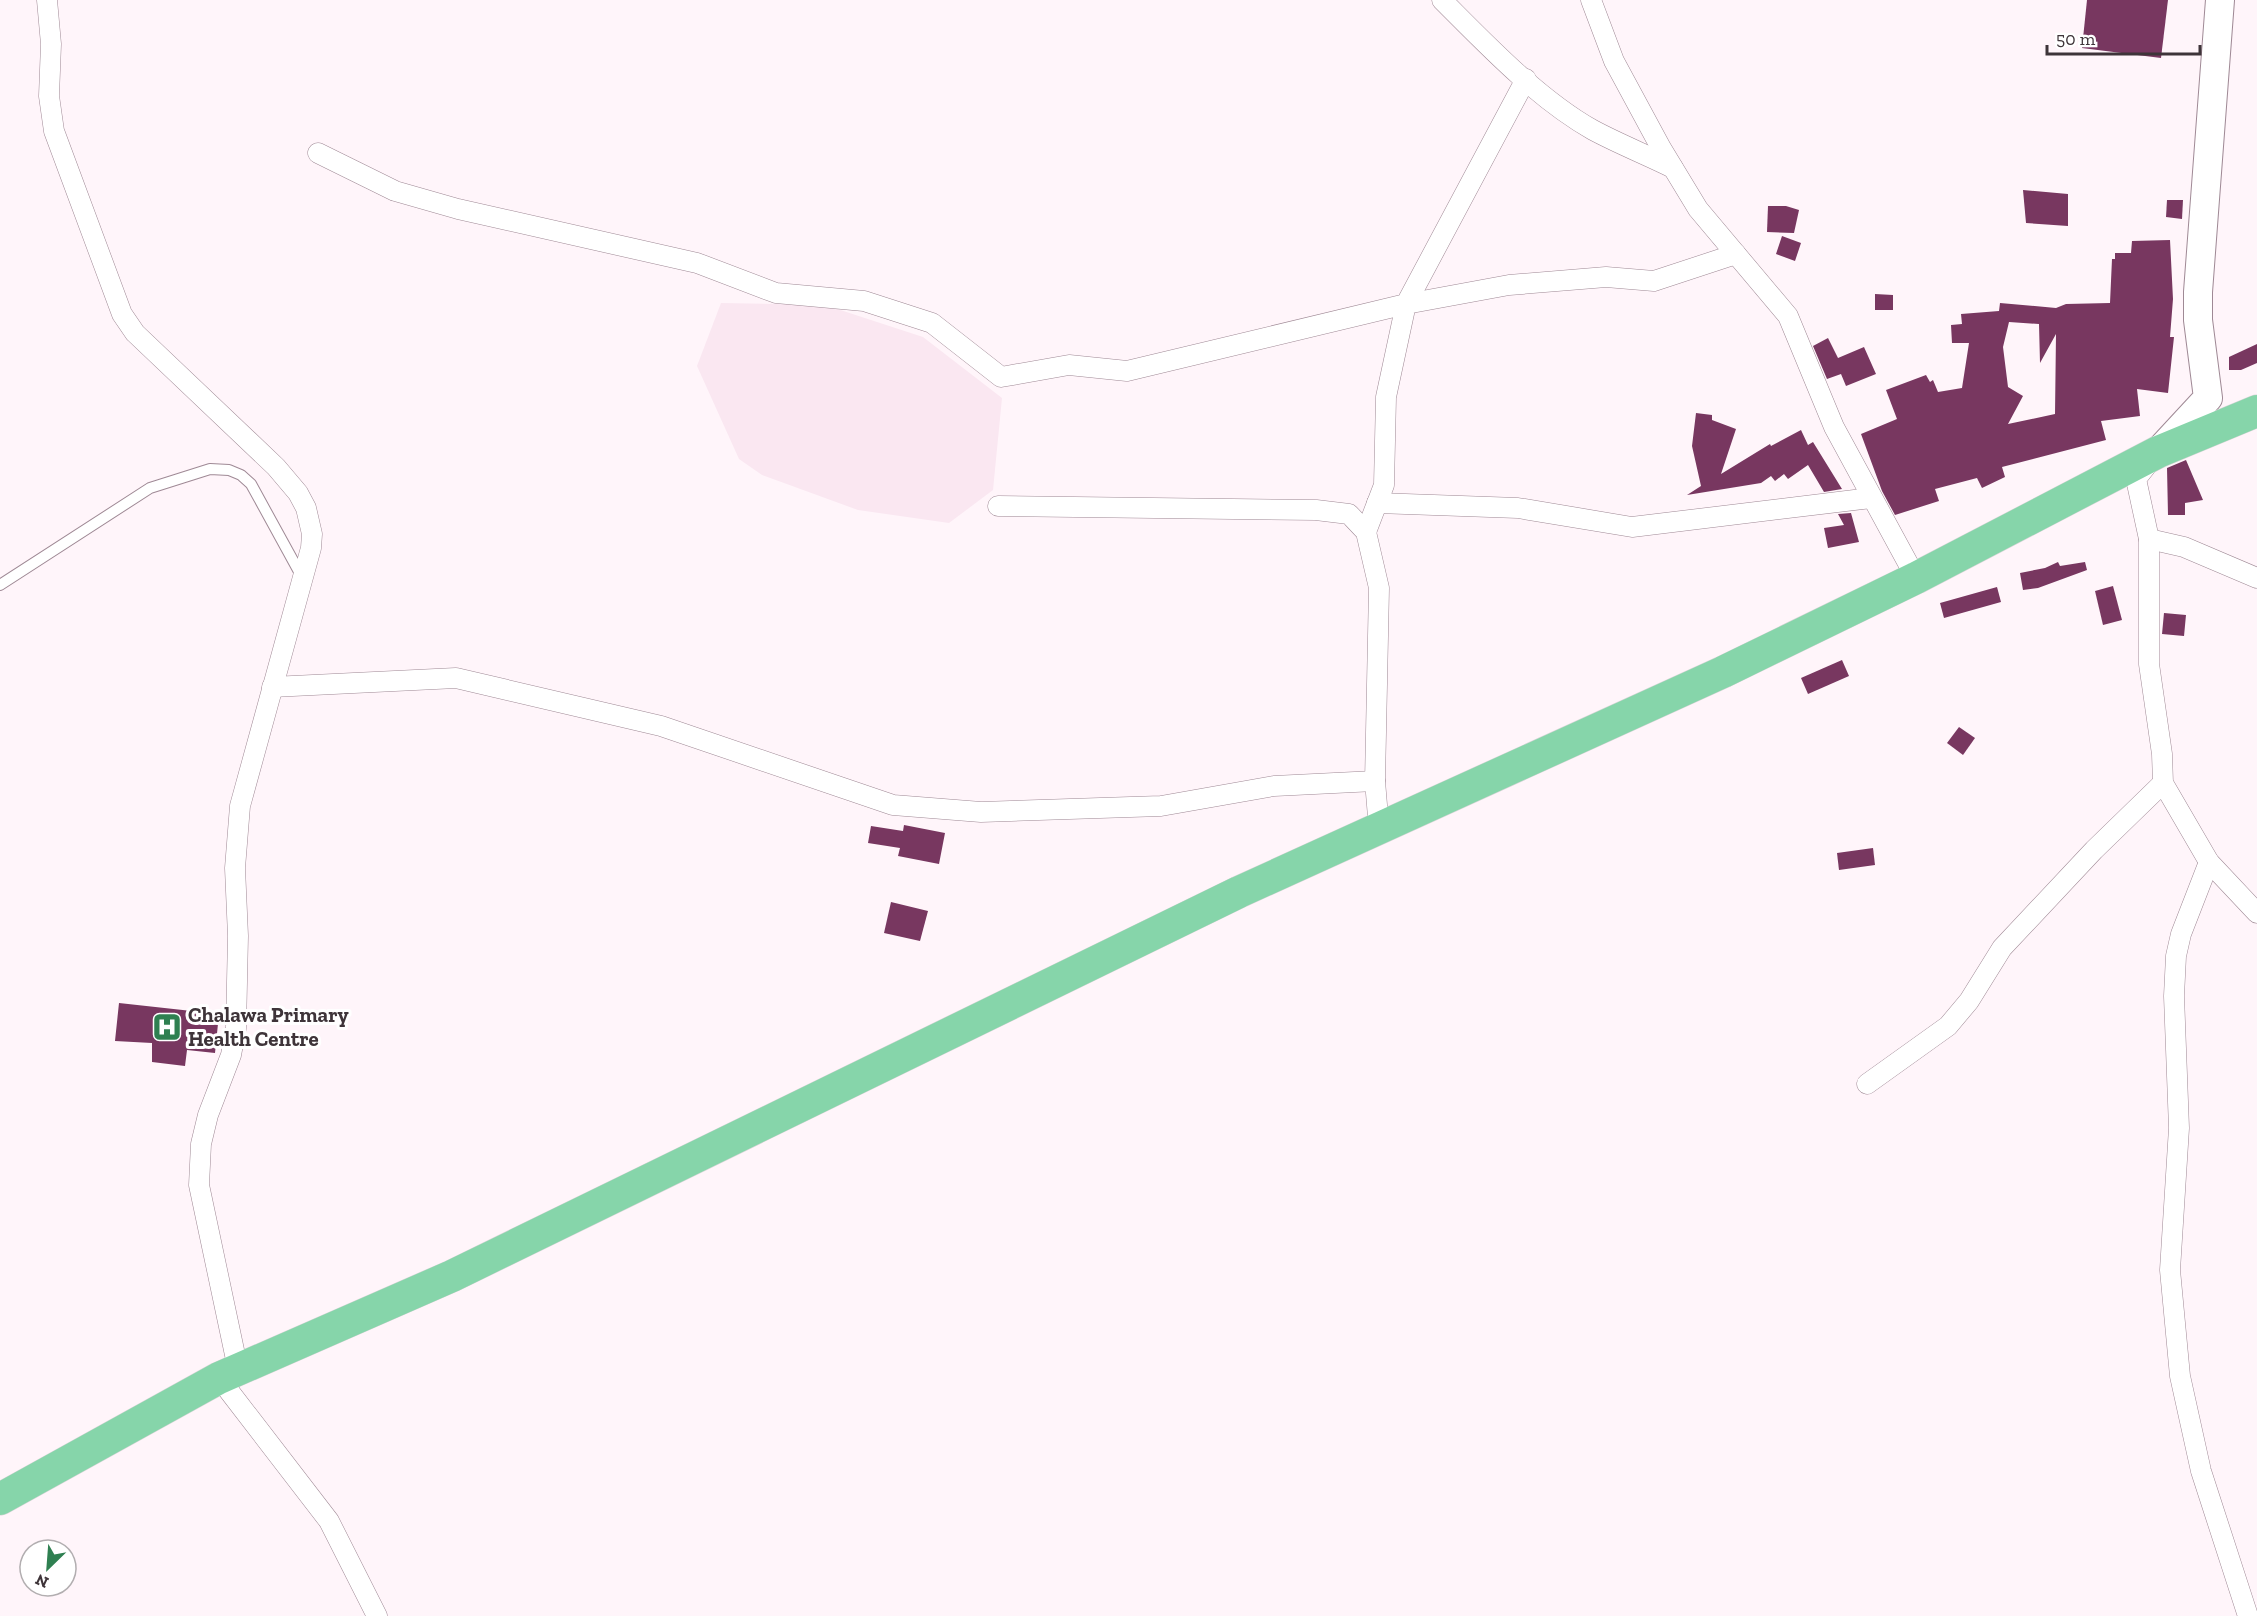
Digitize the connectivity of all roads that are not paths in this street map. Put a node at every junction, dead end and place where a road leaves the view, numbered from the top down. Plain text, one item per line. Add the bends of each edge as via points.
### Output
1 (47, 0) edge
2 (1442, 0) edge
3 (1591, 0) edge
4 (2220, 0) edge
5 (1526, 78) junction
6 (318, 153) dead end
7 (1673, 168) junction
8 (1736, 254) junction
9 (1406, 304) junction
10 (2257, 411) edge
11 (2158, 452) junction
12 (1871, 498) junction
13 (1377, 503) junction
14 (998, 506) dead end
15 (1366, 532) junction
16 (2149, 539) junction
17 (302, 577) junction
18 (1916, 578) junction
19 (2257, 578) edge
20 (0, 585) edge
21 (272, 687) junction
22 (1375, 781) junction
23 (2163, 783) junction
24 (1379, 829) junction
25 (2209, 862) junction
26 (2257, 913) edge
27 (1867, 1084) dead end
28 (229, 1374) junction
29 (0, 1499) edge
30 (377, 1616) edge
31 (2248, 1616) edge

1 - 17 street via 51,44 49,96 54,131 122,314 135,333 276,467 298,493 312,534
2 - 5 street
3 - 7 street via 1614,62
4 - 11 street via 2198,292 2208,398
5 - 7 street via 1592,129
5 - 9 street
6 - 9 street via 395,191 458,209 697,263 776,293 864,301 932,323 1001,377 1070,365 1127,371
7 - 8 street via 1698,209
8 - 9 street via 1654,281 1605,277 1509,285
8 - 12 street via 1788,315 1834,428
9 - 13 street via 1386,397 1384,485
10 - 11 main road
11 - 16 street via 2136,479
11 - 18 main road
12 - 13 street via 1632,527 1518,508
12 - 18 street
13 - 15 street
14 - 15 street via 1316,510 1349,514
15 - 22 street via 1379,588
16 - 19 street via 2184,547
16 - 23 street via 2149,664
17 - 20 lane via 251,484 229,470 210,469 150,488
17 - 21 street
18 - 24 main road via 1723,672
21 - 22 street via 456,678 661,726 893,805 948,810 1161,806 1274,786
21 - 28 street via 240,806 235,868 236,1028 231,1055 201,1144 199,1185
22 - 24 street
23 - 25 street
23 - 27 street via 2002,948 1969,1001 1948,1026
24 - 28 main road via 1239,892 453,1276
25 - 26 street
25 - 31 street via 2176,956 2180,1128 2170,1270 2180,1376 2199,1460
28 - 29 main road
28 - 30 street via 329,1521

